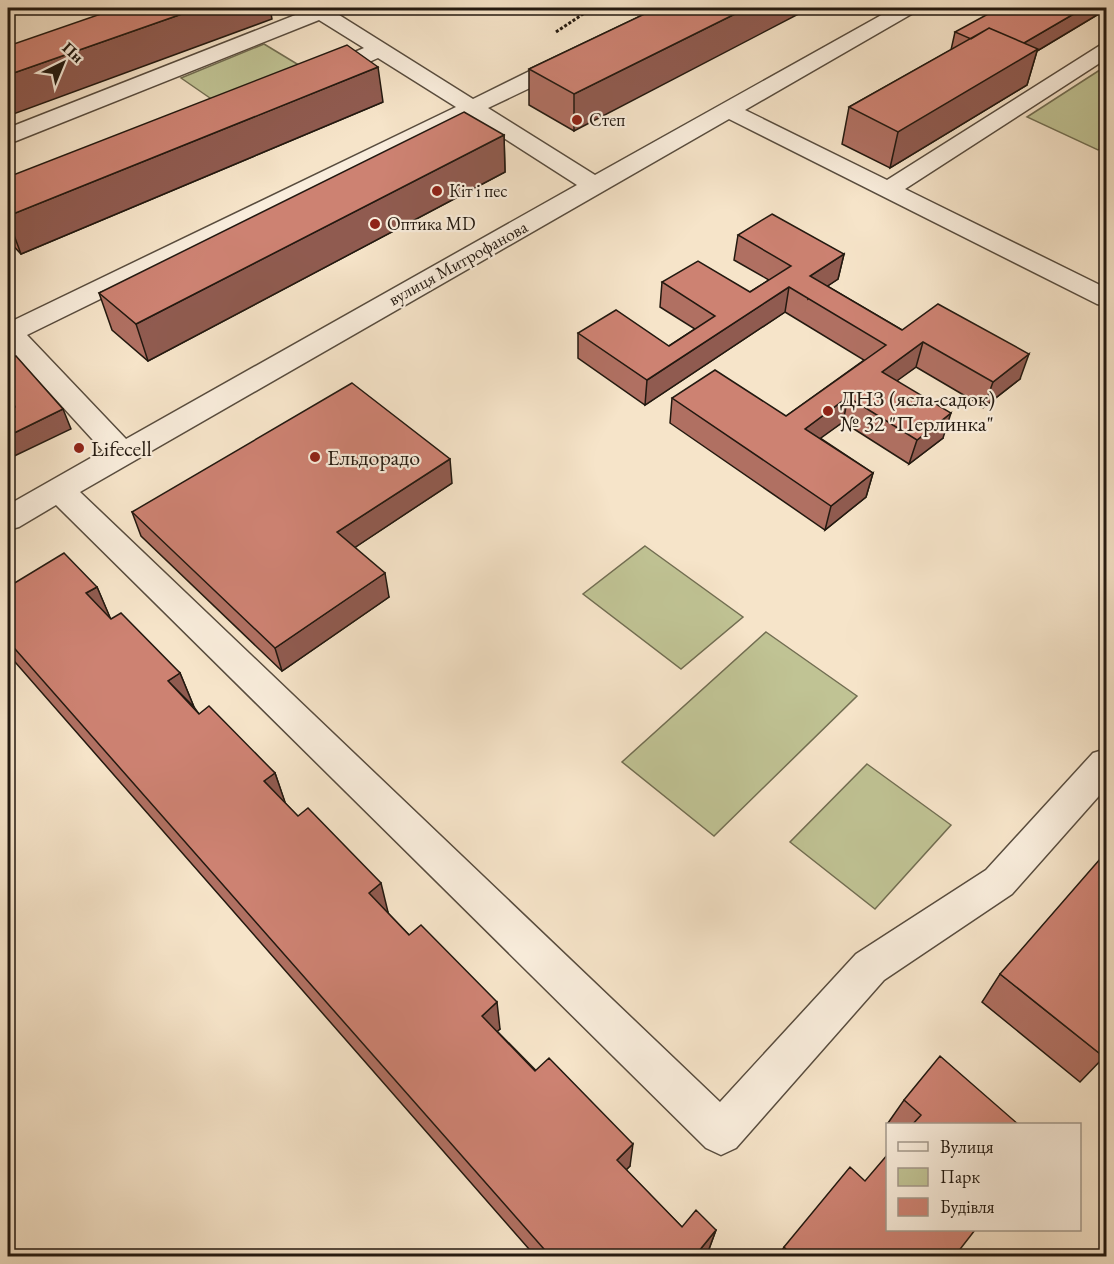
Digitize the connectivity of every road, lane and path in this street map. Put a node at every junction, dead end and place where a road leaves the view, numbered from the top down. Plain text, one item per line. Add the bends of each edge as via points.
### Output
1 (908, 8) edge
2 (319, 10) edge
3 (380, 49) junction
4 (592, 50) edge
5 (1107, 50) edge
6 (303, 82) edge
7 (475, 108) junction
8 (727, 110) junction
9 (8, 136) edge
10 (595, 186) junction
11 (889, 189) junction
12 (1107, 298) edge
13 (9, 332) edge
14 (122, 453) junction
15 (58, 489) junction
16 (8, 519) edge
17 (1107, 764) edge

1 - 8 street, вулиця Митрофанова
2 - 3 street
2 - 9 street
3 - 6 street
3 - 7 street
4 - 7 street
5 - 11 street
7 - 10 street
7 - 13 street
8 - 10 street, вулиця Митрофанова
8 - 11 street
10 - 14 street, вулиця Митрофанова
11 - 12 street
13 - 14 street
14 - 15 street, вулиця Митрофанова
15 - 16 street, вулиця Митрофанова
15 - 17 street via 721,1133 870,967 999,882

